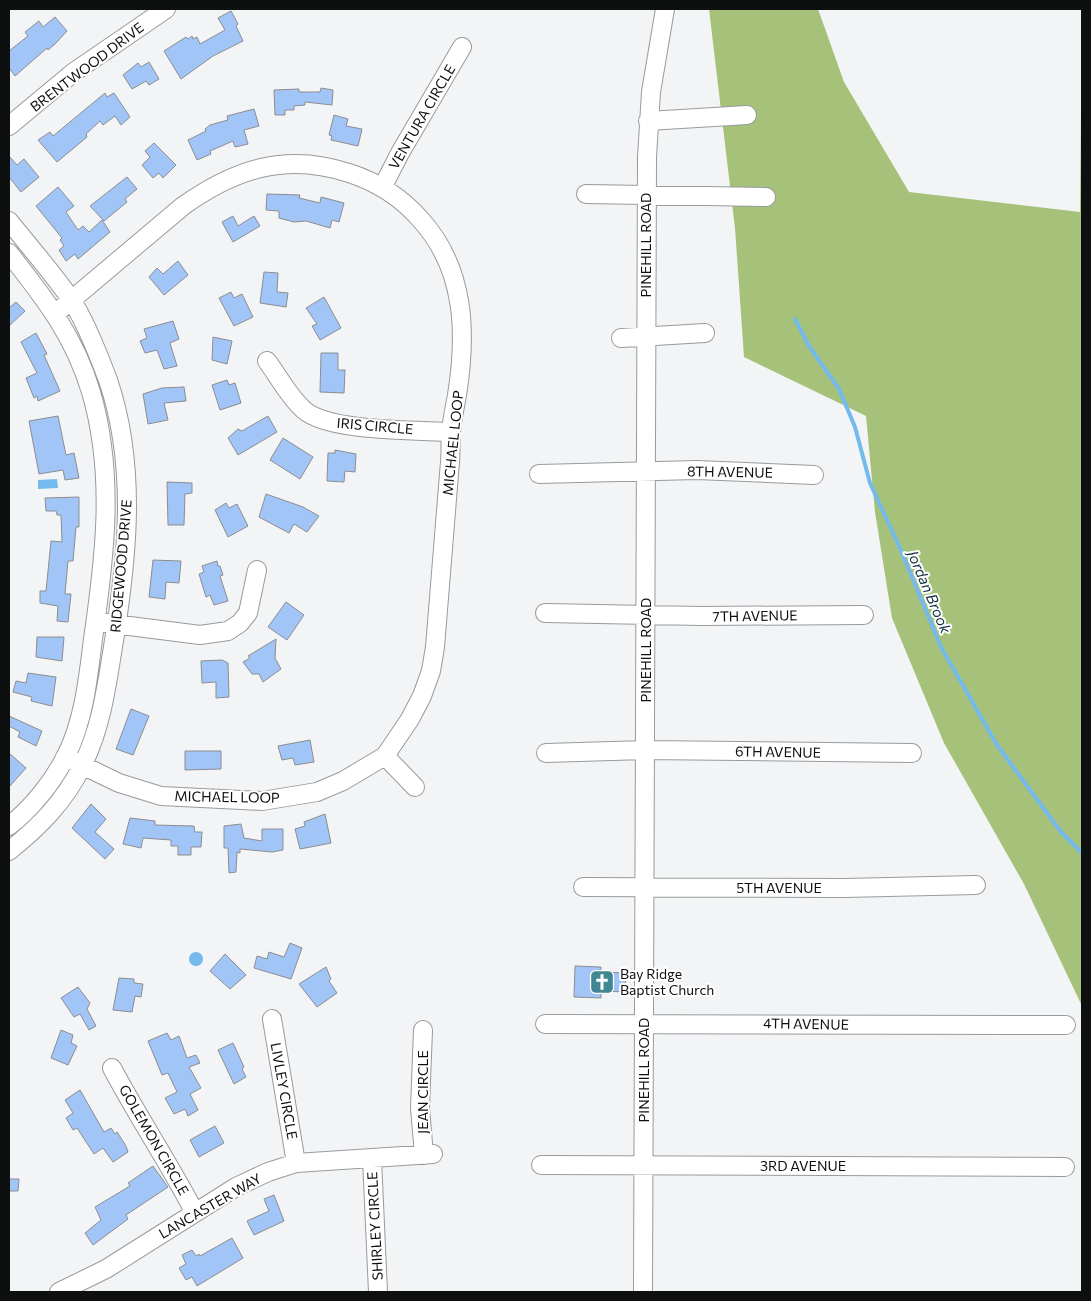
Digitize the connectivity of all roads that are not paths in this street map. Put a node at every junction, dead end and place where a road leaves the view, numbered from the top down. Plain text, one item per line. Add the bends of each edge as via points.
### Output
1 (166, 9) edge
2 (665, 9) edge
3 (462, 47) dead end
4 (747, 115) dead end
5 (648, 121) junction
6 (9, 126) edge
7 (382, 188) junction
8 (586, 194) dead end
9 (647, 194) junction
10 (766, 197) dead end
11 (9, 220) edge
12 (9, 254) edge
13 (71, 299) junction
14 (56, 313) junction
15 (705, 333) dead end
16 (646, 337) junction
17 (621, 338) dead end
18 (267, 361) dead end
19 (451, 432) junction
20 (645, 472) junction
21 (539, 474) dead end
22 (814, 475) dead end
23 (257, 570) dead end
24 (545, 613) dead end
25 (864, 615) dead end
26 (646, 616) junction
27 (96, 622) junction
28 (117, 624) junction
29 (644, 750) junction
30 (546, 752) dead end
31 (912, 753) dead end
32 (385, 756) junction
33 (65, 757) junction
34 (83, 766) junction
35 (415, 787) dead end
36 (9, 826) edge
37 (9, 851) edge
38 (976, 885) dead end
39 (583, 886) dead end
40 (646, 886) junction
41 (272, 1019) dead end
42 (645, 1023) junction
43 (545, 1024) dead end
44 (1066, 1025) dead end
45 (423, 1030) dead end
46 (112, 1068) dead end
47 (428, 1155) joint
48 (372, 1159) junction
49 (296, 1163) junction
50 (644, 1164) junction
51 (542, 1165) dead end
52 (1065, 1167) dead end
53 (195, 1213) junction
54 (59, 1292) edge
55 (378, 1292) edge
56 (643, 1292) edge

1 - 6 street, BRENTWOOD DRIVE via 81,67
2 - 5 street, PINEHILL ROAD
3 - 7 street, VENTURA CIRCLE
4 - 5 street
5 - 9 street, PINEHILL ROAD
7 - 13 street, MICHAEL LOOP via 336,168 302,164 259,168 232,176 183,206
7 - 19 street, MICHAEL LOOP via 408,205 430,230 441,246 456,281 461,306 462,344
8 - 9 street
9 - 10 street
9 - 16 street, PINEHILL ROAD
11 - 13 street, RIDGEWOOD DRIVE
12 - 14 street, RIDGEWOOD DRIVE
13 - 14 street, MICHAEL LOOP
13 - 28 street, RIDGEWOOD DRIVE via 108,381 123,443 128,506
14 - 27 street, RIDGEWOOD DRIVE via 85,376 102,442 107,517
15 - 16 street
16 - 17 street
16 - 20 street, PINEHILL ROAD
18 - 19 street, IRIS CIRCLE via 295,401 318,418 346,425
19 - 32 street, MICHAEL LOOP via 431,672 410,719
20 - 21 street, 8TH AVENUE
20 - 22 street, 8TH AVENUE via 696,470
20 - 26 street, PINEHILL ROAD
23 - 28 street via 248,613 228,631 200,635
24 - 26 street, 7TH AVENUE
25 - 26 street, 7TH AVENUE
26 - 29 street, PINEHILL ROAD
27 - 28 street
27 - 33 street, RIDGEWOOD DRIVE via 83,702
28 - 34 street, RIDGEWOOD DRIVE via 100,720
29 - 30 street, 6TH AVENUE
29 - 31 street, 6TH AVENUE
29 - 40 street, PINEHILL ROAD
32 - 34 street, MICHAEL LOOP via 317,792 262,801 161,796 119,783
32 - 35 street
33 - 34 street, MICHAEL LOOP
33 - 36 street, RIDGEWOOD DRIVE via 32,804
34 - 37 street, RIDGEWOOD DRIVE via 61,801
38 - 40 street, 5TH AVENUE via 844,888
39 - 40 street, 5TH AVENUE
40 - 42 street, PINEHILL ROAD
41 - 49 street, LIVLEY CIRCLE
42 - 43 street, 4TH AVENUE
42 - 44 street, 4TH AVENUE
42 - 50 street, PINEHILL ROAD
45 - 47 street, JEAN CIRCLE via 420,1108
46 - 53 street, GOLEMON CIRCLE
47 - 48 street, LANCASTER WAY
48 - 49 street, LANCASTER WAY
48 - 55 street, SHIRLEY CIRCLE
49 - 53 street, LANCASTER WAY via 236,1187
50 - 51 street, 3RD AVENUE
50 - 52 street, 3RD AVENUE
50 - 56 street, PINEHILL ROAD
53 - 54 street, LANCASTER WAY via 106,1269

